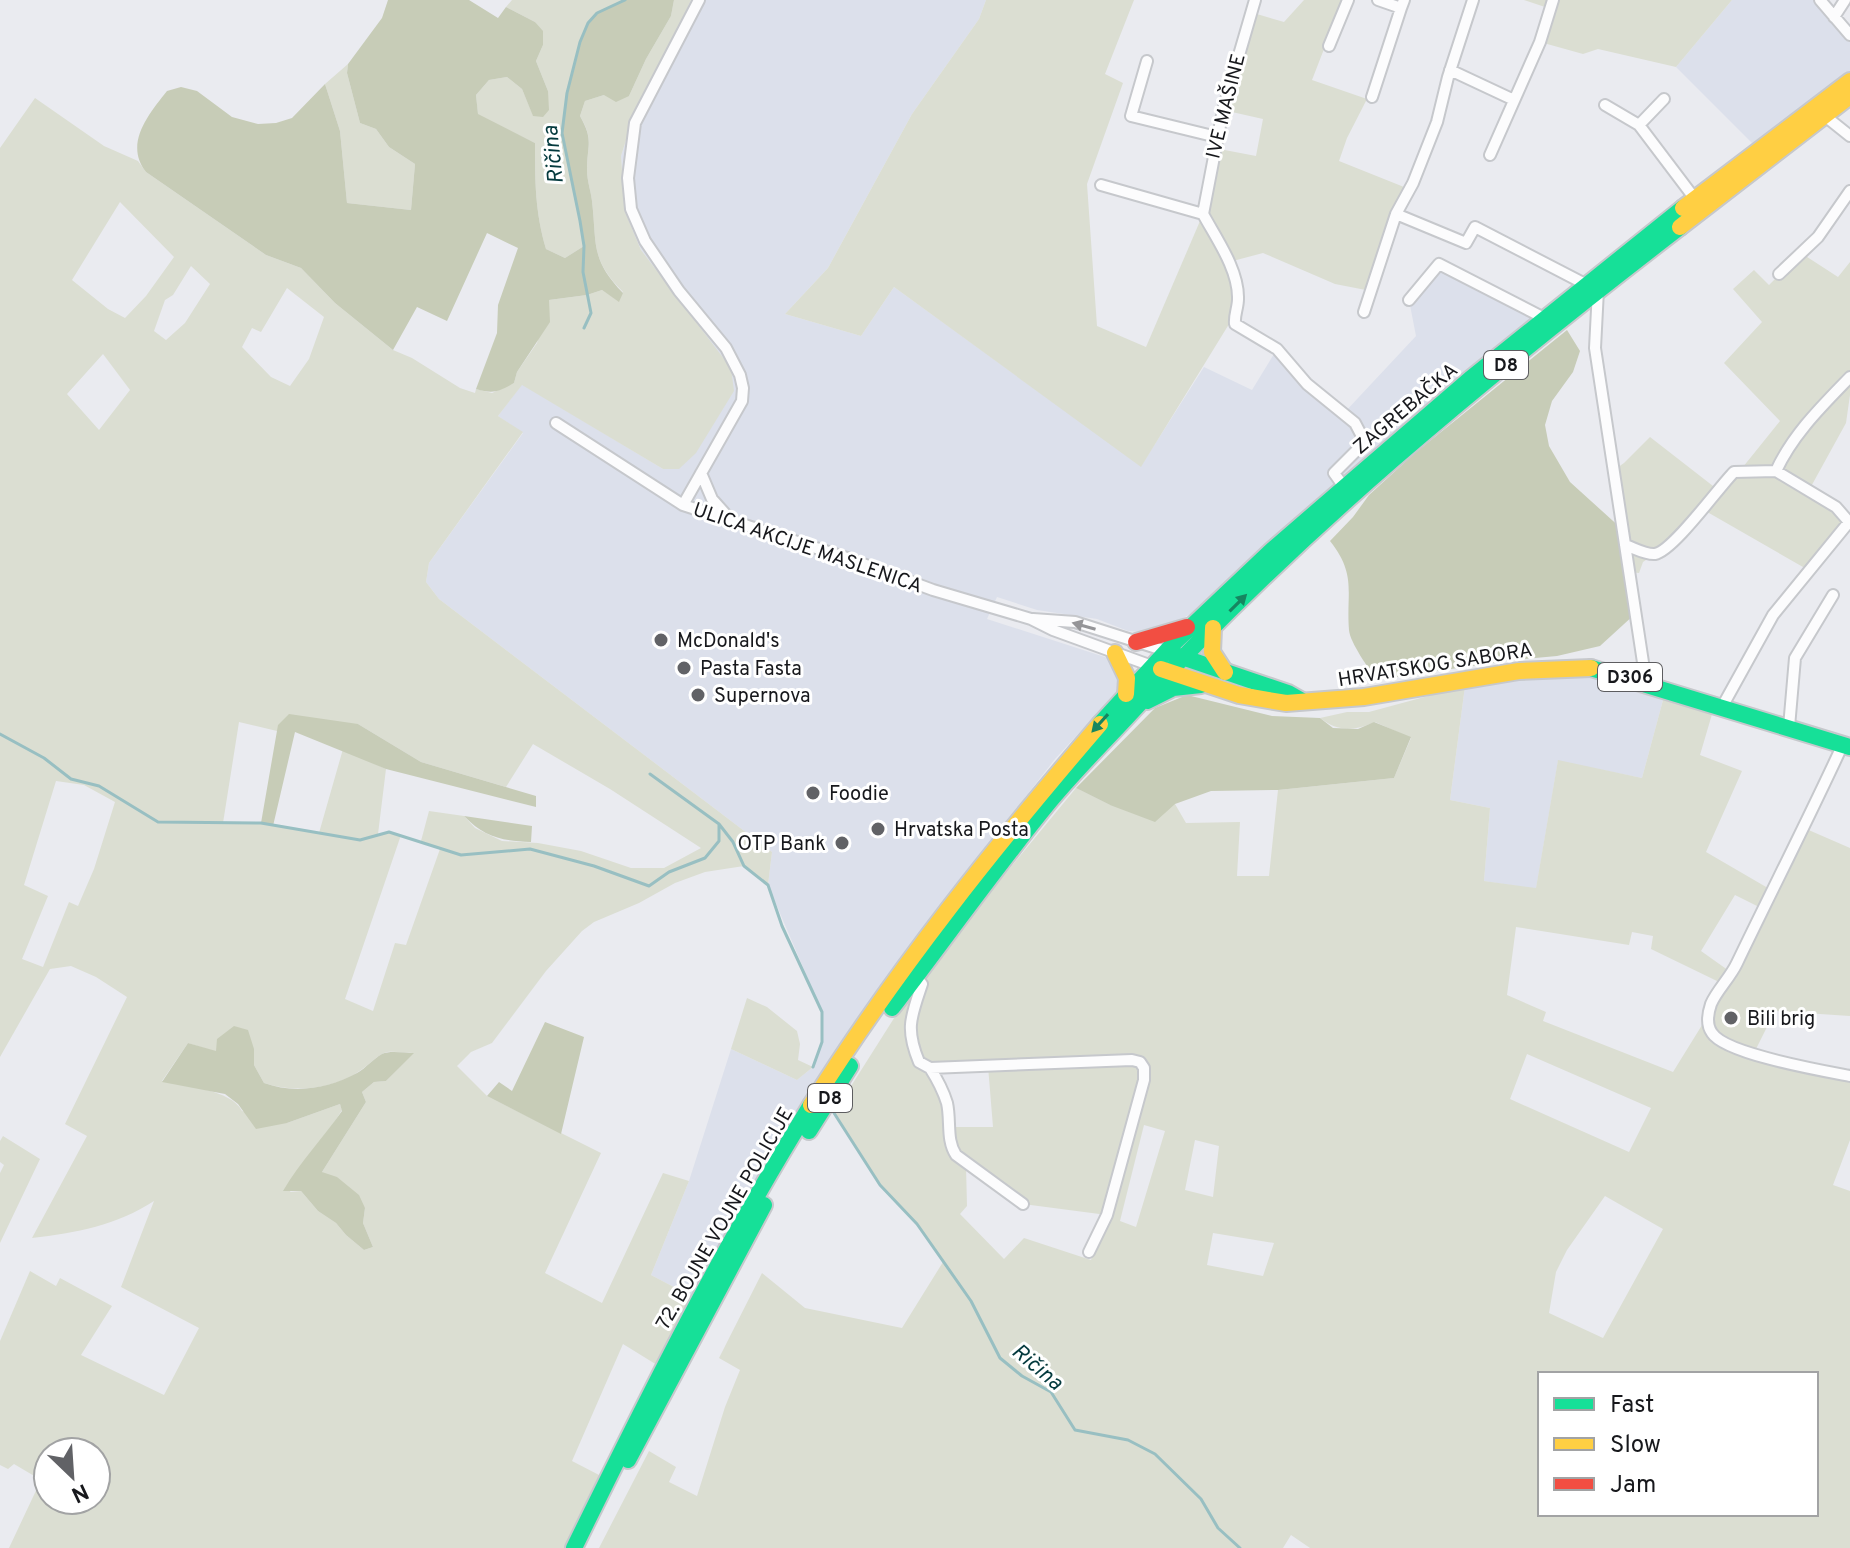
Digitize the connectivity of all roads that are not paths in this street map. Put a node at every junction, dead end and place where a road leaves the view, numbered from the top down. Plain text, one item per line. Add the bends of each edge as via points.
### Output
1 (699, 0) edge
2 (1255, 0) edge
3 (1348, 0) edge
4 (1378, 0) edge
5 (1473, 0) edge
6 (1553, 0) edge
7 (1820, 0) edge
8 (1845, 0) edge
9 (1403, 4) edge
10 (1834, 17) junction
11 (1850, 35) edge
12 (1329, 46) dead end
13 (1147, 61) dead end
14 (1450, 70) junction
15 (1850, 81) edge
16 (1850, 96) edge
17 (1372, 97) dead end
18 (1664, 99) dead end
19 (1514, 100) junction
20 (1605, 105) dead end
21 (1825, 116) junction
22 (1639, 125) junction
23 (1850, 136) edge
24 (1217, 137) junction
25 (1490, 155) dead end
26 (1101, 185) dead end
27 (1850, 191) edge
28 (1695, 199) junction
29 (1203, 214) junction
30 (1396, 214) junction
31 (1779, 274) dead end
32 (1592, 287) junction
33 (1409, 300) dead end
34 (1364, 312) dead end
35 (1544, 318) junction
36 (1850, 377) edge
37 (556, 423) dead end
38 (1776, 471) junction
39 (701, 473) junction
40 (1344, 487) junction
41 (683, 505) junction
42 (730, 520) junction
43 (1850, 523) edge
44 (1625, 545) junction
45 (1833, 595) dead end
46 (1031, 619) junction
47 (1193, 626) junction
48 (1213, 628) junction
49 (1136, 642) junction
50 (1166, 651) junction
51 (1115, 653) junction
52 (1183, 658) junction
53 (1152, 666) junction
54 (1169, 671) junction
55 (1227, 673) junction
56 (1646, 682) junction
57 (1209, 685) junction
58 (1132, 699) junction
59 (1303, 701) junction
60 (1722, 707) junction
61 (1789, 727) junction
62 (1846, 745) edge
63 (915, 976) junction
64 (930, 1068) junction
65 (1850, 1076) edge
66 (1023, 1204) dead end
67 (1089, 1252) dead end
68 (574, 1548) edge
69 (586, 1548) edge

1 - 39 street via 635,123 628,178 631,209 645,241 726,348 740,375 742,401
2 - 24 street, IVE MAŠINE
3 - 12 street
4 - 9 street
5 - 14 street
6 - 19 street
7 - 10 street
8 - 10 street
9 - 17 street
10 - 11 street
13 - 24 street via 1131,116
14 - 19 street
14 - 30 street via 1437,122
15 - 28 main road, ZAGREBAČKA / D8
16 - 21 main road, ZAGREBAČKA / D8
18 - 22 street
19 - 25 street
20 - 22 street
21 - 23 street
21 - 32 main road, ZAGREBAČKA / D8
22 - 28 street
24 - 29 street, IVE MAŠINE
26 - 29 street
27 - 31 street via 1818,237
28 - 32 main road, ZAGREBAČKA / D8
29 - 40 street via 1233,271 1238,297 1235,324 1277,349 1307,384 1355,423 1365,442 1334,473
30 - 32 street via 1466,243 1475,227
30 - 34 street
32 - 35 main road, ZAGREBAČKA / D8
32 - 44 street via 1595,348
48 -> 32 main road, ZAGREBAČKA / D8 via 1280,560
33 - 35 street via 1439,264
35 - 40 main road, ZAGREBAČKA / D8
36 - 38 street via 1812,416
37 - 41 street, ULICA AKCIJE MASLENICA
38 - 43 street via 1836,507
38 - 44 street via 1734,472 1663,551 1654,554
39 - 41 street
39 - 42 street via 712,499
40 - 47 main road, ZAGREBAČKA / D8
41 - 42 street, ULICA AKCIJE MASLENICA
42 - 46 street, ULICA AKCIJE MASLENICA
43 - 60 street via 1773,615
44 - 56 street
45 - 61 street via 1795,658
49 -> 46 street, ULICA AKCIJE MASLENICA via 1075,622
46 - 51 street, ULICA AKCIJE MASLENICA
47 - 49 main road
47 - 50 main road, ZAGREBAČKA / D8
48 - 52 main road, ZAGREBAČKA / D8
48 - 55 main road via 1211,650
49 - 50 street, ULICA AKCIJE MASLENICA
50 - 52 main road, HRVATSKOG SABORA
50 - 53 main road, ZAGREBAČKA / D8
51 - 53 street, ULICA AKCIJE MASLENICA
51 - 58 main road
52 - 54 main road, ZAGREBAČKA / D8
52 - 55 main road, HRVATSKOG SABORA / D306
53 - 54 main road, HRVATSKOG SABORA
53 - 58 main road, 72. BOJNE VOJNE POLICIJE / D8
54 - 57 main road, HRVATSKOG SABORA / D306
54 - 58 main road, 72. BOJNE VOJNE POLICIJE / D8
55 - 59 main road, HRVATSKOG SABORA / D306
56 - 59 main road, HRVATSKOG SABORA / D306 via 1597,668 1553,666 1355,700
56 - 60 main road, HRVATSKOG SABORA / D306
57 - 58 main road
57 - 59 main road, HRVATSKOG SABORA / D306 via 1273,702
58 - 63 main road, 72. BOJNE VOJNE POLICIJE / D8
58 -> 68 main road, 72. BOJNE VOJNE POLICIJE / D8 via 997,844 826,1083 690,1313
60 - 61 main road, HRVATSKOG SABORA / D306
61 - 62 main road, HRVATSKOG SABORA / D306
62 - 65 street via 1707,1017 1712,1034 1724,1043 1787,1064
63 - 64 street via 922,984 909,1021 910,1042 919,1062
63 - 69 main road, 72. BOJNE VOJNE POLICIJE / D8 via 781,1173
64 - 66 street via 947,1105 956,1155
64 - 67 street via 1140,1062 1144,1080 1134,1123 1107,1215

